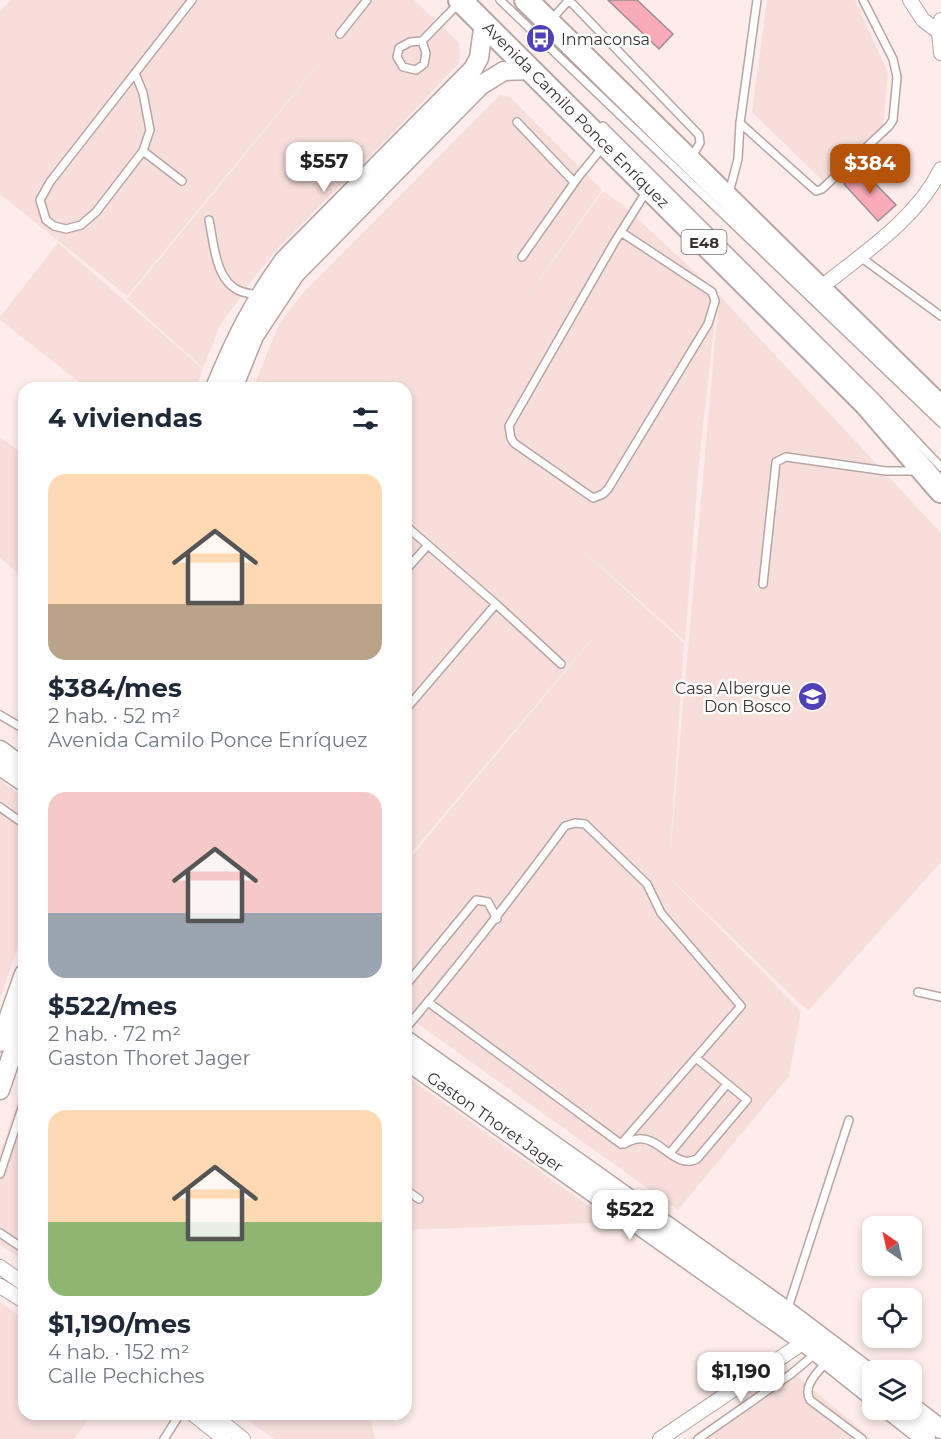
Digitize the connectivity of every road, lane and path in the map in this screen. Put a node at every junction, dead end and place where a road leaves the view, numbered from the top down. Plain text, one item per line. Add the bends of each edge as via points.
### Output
1 (192, 0) edge
2 (367, 0) edge
3 (460, 0) edge
4 (500, 0) edge
5 (526, 0) edge
6 (569, 0) edge
7 (756, 0) edge
8 (864, 0) edge
9 (910, 0) edge
10 (484, 22) junction
11 (549, 22) junction
12 (940, 26) edge
13 (340, 34) dead end
14 (422, 41) junction
15 (941, 53) edge
16 (532, 70) junction
17 (135, 73) junction
18 (517, 122) dead end
19 (740, 123) junction
20 (602, 133) junction
21 (143, 151) junction
22 (690, 160) junction
23 (941, 170) edge
24 (182, 181) dead end
25 (574, 182) junction
26 (649, 187) junction
27 (728, 197) junction
28 (209, 220) dead end
29 (621, 232) junction
30 (859, 256) junction
31 (522, 257) dead end
32 (819, 289) junction
33 (258, 295) junction
34 (941, 316) edge
35 (218, 382) edge
36 (238, 382) edge
37 (941, 408) edge
38 (941, 423) edge
39 (932, 469) edge
40 (941, 491) edge
41 (412, 531) edge
42 (428, 545) junction
43 (412, 563) edge
44 (763, 584) dead end
45 (496, 604) junction
46 (561, 664) dead end
47 (412, 702) edge
48 (0, 715) edge
49 (18, 726) edge
50 (0, 750) edge
51 (18, 764) edge
52 (0, 766) edge
53 (18, 778) edge
54 (0, 807) edge
55 (18, 820) edge
56 (497, 919) junction
57 (412, 978) edge
58 (18, 991) edge
59 (918, 992) dead end
60 (941, 997) edge
61 (428, 1002) junction
62 (412, 1021) edge
63 (18, 1036) edge
64 (0, 1042) edge
65 (412, 1045) edge
66 (696, 1058) junction
67 (412, 1064) edge
68 (728, 1084) junction
69 (0, 1088) edge
70 (18, 1120) edge
71 (849, 1120) dead end
72 (621, 1144) junction
73 (670, 1153) junction
74 (0, 1174) edge
75 (412, 1194) edge
76 (418, 1199) dead end
77 (0, 1233) edge
78 (18, 1245) edge
79 (0, 1267) edge
80 (18, 1280) edge
81 (0, 1286) edge
82 (18, 1297) edge
83 (787, 1311) junction
84 (816, 1352) junction
85 (862, 1368) edge
86 (862, 1388) edge
87 (922, 1415) edge
88 (176, 1420) edge
89 (200, 1420) edge
90 (219, 1420) edge
91 (902, 1420) edge
92 (941, 1430) edge
93 (164, 1439) edge
94 (224, 1439) edge
95 (243, 1439) edge
96 (660, 1439) edge
97 (698, 1439) edge
98 (862, 1439) edge
99 (926, 1439) edge

1 - 17 lane
2 - 13 lane
3 - 10 main road, Avenida Camilo Ponce Enríquez / E48
3 - 14 lane
4 - 38 lane, Avenida Camilo Ponce Enríquez
5 - 11 main road, E48
6 - 11 lane
6 - 22 lane via 699,135 700,143
7 - 19 lane
8 - 19 lane via 897,77 889,126 816,191
9 - 12 street via 923,20
10 - 16 main road, Avenida Camilo Ponce Enríquez / E48
10 - 33 street via 479,58 473,69 284,260
11 - 22 main road, E48
12 - 15 street
14 - 14 lane via 399,48 397,57 403,66 416,70 424,64
16 - 20 main road, Avenida Camilo Ponce Enríquez / E48
16 - 36 street via 504,71 481,85 296,274 254,336
17 - 21 lane via 150,130
17 - 21 lane via 50,182 40,200 46,220 66,229 81,225 96,212
18 - 25 lane
19 - 27 lane via 738,159
20 - 25 lane
20 - 26 main road, Avenida Camilo Ponce Enríquez / E48
20 - 39 lane, Avenida Camilo Ponce Enríquez via 874,396
21 - 24 lane
22 - 27 main road, E48
23 - 30 street via 919,203
25 - 31 lane
26 - 29 lane
26 - 39 main road, Avenida Camilo Ponce Enríquez / E48
27 - 32 main road, E48
28 - 33 lane via 228,284
29 - 29 lane via 508,426 514,443 593,498 608,489 708,324 715,301 712,291
30 - 32 street
30 - 34 lane
32 - 37 main road, E48
33 - 35 street via 234,339
39 - 40 main road, Avenida Camilo Ponce Enríquez / E48
39 - 44 lane via 886,471 780,458 776,462
41 - 42 lane
42 - 43 lane
42 - 45 lane
45 - 46 lane
45 - 47 lane
48 - 49 lane
50 - 51 street
52 - 53 street
54 - 55 lane
56 - 57 lane via 488,902 476,900
56 - 61 lane
56 - 66 lane via 565,826 585,824 647,884 661,913 741,1006
58 - 64 street
59 - 60 lane
61 - 62 lane
61 - 72 lane
63 - 69 street
65 - 83 street, Gaston Thoret Jager
66 - 68 lane
66 - 72 lane
67 - 84 street, Gaston Thoret Jager
68 - 73 lane
68 - 73 lane via 747,1100 740,1109 697,1159 682,1161
70 - 74 lane
71 - 83 lane
72 - 73 lane via 639,1138
75 - 76 lane
77 - 78 lane
79 - 80 street
81 - 82 street
83 - 85 street, Gaston Thoret Jager
84 - 86 street, Gaston Thoret Jager
84 - 96 street
84 - 97 lane
84 - 98 lane via 806,1394
87 - 92 street
88 - 93 lane
89 - 94 street
90 - 95 street
91 - 99 street

